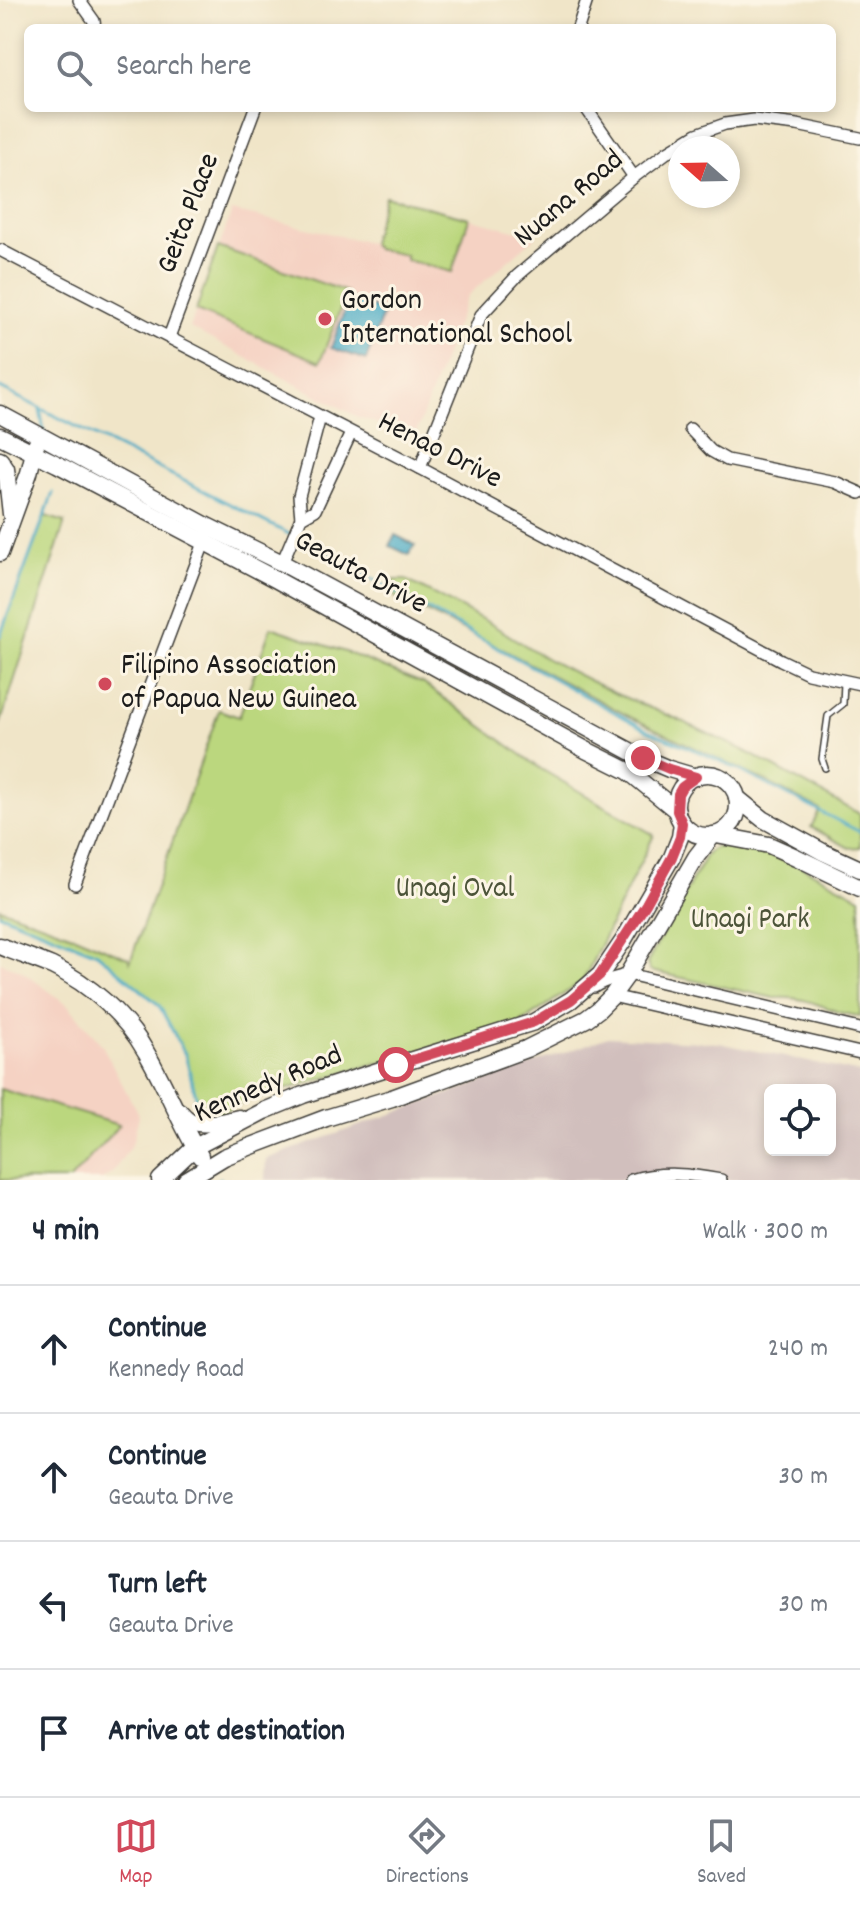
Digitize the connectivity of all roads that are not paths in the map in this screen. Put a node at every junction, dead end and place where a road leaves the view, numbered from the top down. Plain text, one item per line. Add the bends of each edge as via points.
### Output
1 (79, 0) edge
2 (587, 0) edge
3 (94, 24) edge
4 (579, 24) edge
5 (253, 112) edge
6 (589, 112) edge
7 (860, 138) edge
8 (634, 177) junction
9 (0, 250) edge
10 (169, 337) junction
11 (0, 414) edge
12 (320, 417) junction
13 (690, 429) dead end
14 (351, 433) junction
15 (0, 436) edge
16 (36, 444) junction
17 (0, 460) edge
18 (57, 464) junction
19 (420, 468) junction
20 (29, 473) junction
21 (860, 493) edge
22 (301, 518) junction
23 (11, 524) junction
24 (206, 535) junction
25 (0, 553) edge
26 (284, 558) junction
27 (844, 681) junction
28 (860, 684) edge
29 (825, 768) dead end
30 (696, 777) junction
31 (737, 798) junction
32 (679, 817) junction
33 (714, 835) junction
34 (823, 852) junction
35 (860, 863) edge
36 (860, 869) edge
37 (75, 884) dead end
38 (860, 888) edge
39 (0, 946) edge
40 (628, 974) junction
41 (612, 996) junction
42 (571, 1000) junction
43 (860, 1029) edge
44 (860, 1053) edge
45 (176, 1108) junction
46 (264, 1111) junction
47 (195, 1147) junction
48 (207, 1167) junction
49 (159, 1180) edge
50 (186, 1180) edge
51 (631, 1180) edge
52 (721, 1180) edge

1 - 3 street
2 - 4 street
5 - 10 street, Geita Place
6 - 8 street
7 - 8 street, Nuana Road via 754,120 725,124 697,134
8 - 19 street, Nuana Road via 517,276 481,315
9 - 10 street, Henao Drive
10 - 12 street, Henao Drive
11 - 16 main road, Geauta Drive
12 - 14 street, Henao Drive
12 - 22 street via 299,496
13 - 21 street via 727,460 835,482
14 - 19 street, Henao Drive
14 - 22 street via 315,510
15 - 16 main road, Geauta Drive
16 - 18 main road, Geauta Drive
16 - 20 main road
16 - 24 main road, Geauta Drive
17 - 23 main road via 6,469
18 - 20 main road
18 - 24 main road, Geauta Drive
19 - 27 street, Henao Drive via 781,660
20 - 23 main road
22 - 26 street
23 - 25 main road
24 - 26 main road, Geauta Drive
24 - 32 main road, Geauta Drive via 275,579 628,771
24 - 37 street via 140,724
26 - 30 main road, Geauta Drive via 643,758
27 - 28 street, Henao Drive
27 - 29 lane via 843,704 828,716
30 - 31 main road, Geauta Drive via 716,776
30 - 32 main road via 682,787 676,802
31 - 33 main road via 734,820
31 - 34 main road, Geauta Drive
32 - 33 main road, Geauta Drive via 695,834
32 - 42 main road, Kennedy Road via 680,837 672,857 623,941 600,975
33 - 38 main road, Geauta Drive via 769,845
33 - 40 main road, Kennedy Road
34 - 35 lane via 834,850
34 - 36 main road, Geauta Drive
39 - 45 main road via 53,967 110,1007 145,1049
40 - 41 main road, Kennedy Road
40 - 42 street via 604,980
40 - 43 street
41 - 44 street
41 - 48 main road, Kennedy Road via 586,1019 526,1049 326,1118
42 - 46 main road, Kennedy Road via 534,1022
45 - 46 main road via 190,1121 219,1123
45 - 47 main road
45 - 49 main road via 178,1154
46 - 47 main road, Kennedy Road
47 - 48 main road
47 - 49 main road, Kennedy Road
48 - 50 main road, Kennedy Road
51 - 52 street via 685,1174

